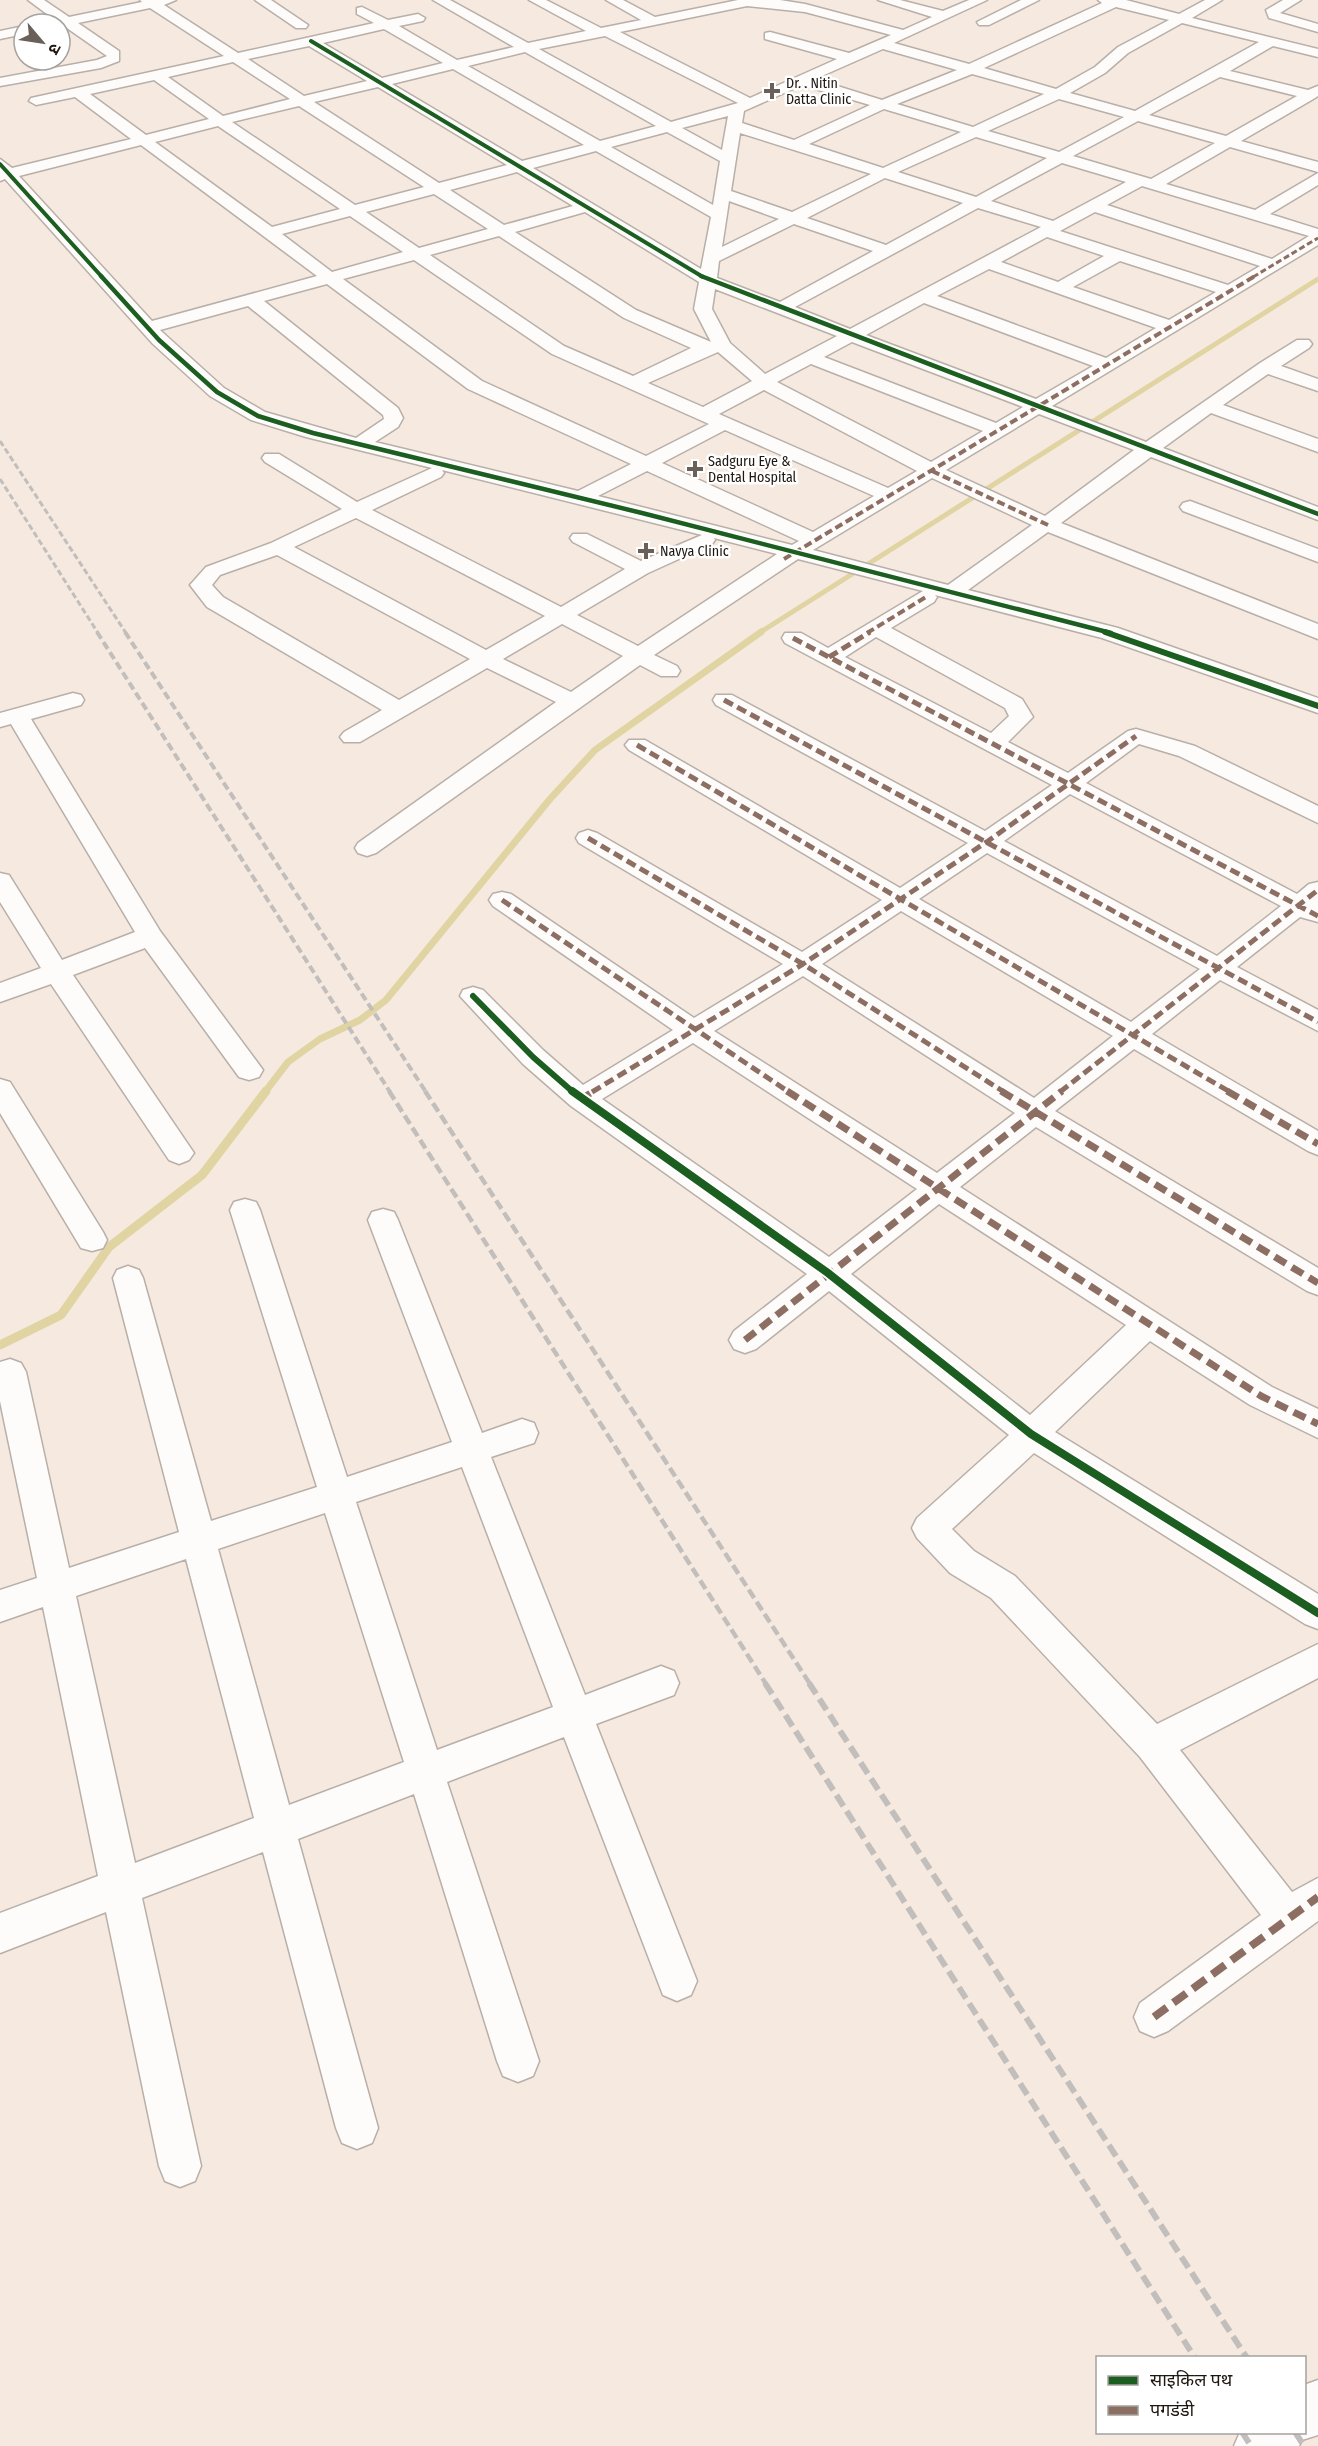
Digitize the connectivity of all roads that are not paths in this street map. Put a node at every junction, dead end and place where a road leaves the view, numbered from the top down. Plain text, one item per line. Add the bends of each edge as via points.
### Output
1 (35, 0) edge
2 (169, 0) edge
3 (262, 0) edge
4 (440, 0) edge
5 (536, 0) edge
6 (613, 0) edge
7 (690, 0) edge
8 (885, 0) edge
9 (943, 0) edge
10 (1032, 0) edge
11 (1215, 0) edge
12 (1294, 0) edge
13 (756, 1) edge
14 (1113, 1) edge
15 (149, 2) edge
16 (973, 3) edge
17 (385, 6) dead end
18 (912, 7) junction
19 (853, 8) dead end
20 (713, 11) junction
21 (48, 12) edge
22 (833, 15) junction
23 (945, 16) junction
24 (418, 18) dead end
25 (1179, 18) junction
26 (72, 20) edge
27 (1241, 21) dead end
28 (984, 22) dead end
29 (656, 23) junction
30 (385, 25) junction
31 (869, 25) junction
32 (279, 29) dead end
33 (72, 30) edge
34 (603, 32) junction
35 (903, 34) junction
36 (770, 36) dead end
37 (1317, 36) edge
38 (235, 39) dead end
39 (310, 41) junction
40 (1270, 42) junction
41 (213, 44) junction
42 (880, 44) junction
43 (526, 48) junction
44 (1297, 48) junction
45 (1318, 53) edge
46 (234, 58) junction
47 (850, 58) junction
48 (454, 65) junction
49 (0, 66) edge
50 (72, 68) edge
51 (969, 70) junction
52 (53, 72) edge
53 (1218, 72) junction
54 (157, 75) junction
55 (16, 79) junction
56 (801, 80) junction
57 (0, 82) edge
58 (378, 82) junction
59 (78, 92) junction
60 (1314, 92) edge
61 (1057, 94) junction
62 (36, 101) dead end
63 (300, 101) junction
64 (882, 105) junction
65 (743, 106) junction
66 (1137, 116) junction
67 (222, 122) junction
68 (735, 126) junction
69 (668, 127) junction
70 (975, 133) junction
71 (143, 141) junction
72 (1228, 142) junction
73 (795, 145) junction
74 (595, 146) junction
75 (1060, 158) junction
76 (729, 160) junction
77 (519, 166) junction
78 (1318, 167) edge
79 (884, 173) junction
80 (2, 175) edge
81 (1318, 178) edge
82 (1147, 183) junction
83 (436, 188) junction
84 (723, 194) junction
85 (978, 202) junction
86 (1094, 206) junction
87 (586, 207) junction
88 (352, 210) junction
89 (720, 216) junction
90 (1256, 216) junction
91 (794, 218) junction
92 (1052, 229) junction
93 (502, 230) junction
94 (268, 233) junction
95 (1318, 236) edge
96 (888, 250) junction
97 (420, 253) junction
98 (1118, 255) junction
99 (713, 258) junction
100 (989, 263) junction
101 (1275, 265) junction
102 (331, 278) junction
103 (710, 281) junction
104 (1059, 288) junction
105 (1230, 291) junction
106 (925, 298) junction
107 (252, 300) junction
108 (781, 308) junction
109 (1172, 327) junction
110 (148, 328) junction
111 (855, 336) junction
112 (1303, 344) dead end
113 (714, 347) junction
114 (811, 358) junction
115 (1108, 365) junction
116 (1266, 367) junction
117 (633, 383) junction
118 (765, 383) junction
119 (1318, 385) edge
120 (1039, 406) junction
121 (1208, 406) junction
122 (704, 414) junction
123 (725, 423) junction
124 (999, 431) junction
125 (358, 444) junction
126 (1318, 446) edge
127 (1147, 448) junction
128 (272, 458) dead end
129 (645, 464) junction
130 (932, 471) junction
131 (434, 472) junction
132 (890, 496) junction
133 (580, 498) junction
134 (1190, 507) dead end
135 (357, 510) junction
136 (1318, 514) edge
137 (1048, 525) junction
138 (580, 538) dead end
139 (705, 540) junction
140 (815, 542) junction
141 (278, 547) junction
142 (789, 556) junction
143 (1318, 556) edge
144 (640, 569) junction
145 (881, 579) junction
146 (952, 592) junction
147 (926, 597) junction
148 (564, 614) junction
149 (875, 628) junction
150 (1318, 632) edge
151 (793, 638) dead end
152 (639, 655) junction
153 (829, 657) junction
154 (486, 660) junction
155 (669, 670) dead end
156 (73, 700) dead end
157 (724, 700) dead end
158 (572, 701) junction
159 (1318, 706) edge
160 (399, 710) junction
161 (9, 717) edge
162 (1318, 718) edge
163 (352, 737) dead end
164 (992, 743) junction
165 (637, 745) dead end
166 (1069, 784) junction
167 (1318, 816) edge
168 (588, 838) dead end
169 (988, 841) junction
170 (367, 848) dead end
171 (0, 881) edge
172 (502, 900) dead end
173 (899, 900) junction
174 (1312, 904) edge
175 (150, 936) junction
176 (803, 964) junction
177 (1219, 969) junction
178 (56, 971) junction
179 (0, 993) edge
180 (473, 996) dead end
181 (1318, 1022) edge
182 (694, 1031) junction
183 (1132, 1036) junction
184 (249, 1070) dead end
185 (0, 1089) edge
186 (581, 1099) junction
187 (1036, 1113) junction
188 (1318, 1144) edge
189 (179, 1153) dead end
190 (939, 1188) junction
191 (245, 1210) dead end
192 (382, 1220) dead end
193 (92, 1240) dead end
194 (828, 1273) junction
195 (128, 1278) dead end
196 (1318, 1283) edge
197 (1148, 1323) junction
198 (745, 1340) dead end
199 (10, 1372) dead end
200 (1318, 1424) edge
201 (522, 1433) dead end
202 (1031, 1434) junction
203 (472, 1450) junction
204 (337, 1495) junction
205 (199, 1540) junction
206 (56, 1587) junction
207 (0, 1606) edge
208 (1318, 1613) edge
209 (1318, 1660) edge
210 (661, 1683) dead end
211 (575, 1715) junction
212 (1153, 1745) junction
213 (426, 1772) junction
214 (276, 1828) junction
215 (120, 1887) junction
216 (1303, 1908) edge
217 (0, 1933) edge
218 (677, 1981) dead end
219 (1154, 2017) dead end
220 (518, 2061) dead end
221 (357, 2128) dead end
222 (180, 2166) dead end
223 (1318, 2405) edge
224 (1306, 2414) edge
225 (1278, 2434) edge
226 (1260, 2446) edge

1 - 21 street
2 - 15 street
3 - 32 street via 306,23
4 - 43 street
5 - 34 street
6 - 29 street
7 - 20 street
8 - 18 street
9 - 16 street
10 - 28 street
11 - 25 street
12 - 37 street via 1273,10 1274,15
13 - 20 street
13 - 22 street via 788,3
14 - 25 street
14 - 51 street
15 - 26 street
15 - 41 street
16 - 23 street
17 - 30 street via 357,12
18 - 23 street
18 - 31 street
19 - 22 street
20 - 29 street
22 - 31 street
23 - 35 street
24 - 30 street
25 - 40 street
25 - 61 street
27 - 37 street
29 - 34 street
30 - 39 street
30 - 48 street
31 - 35 street
33 - 50 street via 114,54 114,58 101,63
34 - 43 street
34 - 65 street
35 - 42 street
36 - 47 street
37 - 44 street
38 - 41 street
39 - 46 street
39 - 58 street
40 - 44 street
40 - 53 street
41 - 46 street
42 - 47 street
42 - 51 street
43 - 48 street
43 - 69 street
44 - 45 street
46 - 54 street
46 - 63 street
47 - 56 street
48 - 58 street
48 - 74 street
49 - 55 street
51 - 61 street
51 - 64 street
52 - 55 street
53 - 60 street
53 - 66 street
54 - 59 street
54 - 67 street
55 - 57 street
56 - 64 street
56 - 65 street
58 - 63 street
58 - 77 street
59 - 62 street
59 - 71 street
60 - 72 street
61 - 66 street
61 - 70 street
63 - 67 street
63 - 83 street
64 - 70 street
64 - 73 street
65 - 68 street
65 - 69 street
66 - 72 street
66 - 75 street
67 - 71 street
67 - 88 street
68 - 73 street
68 - 76 street
69 - 74 street
69 - 76 street
70 - 75 street
70 - 79 street
71 - 80 street
71 - 94 street
72 - 78 street
72 - 82 street
73 - 79 street
74 - 77 street
74 - 89 street
75 - 82 street
75 - 85 street
76 - 84 street
77 - 83 street
77 - 87 street
79 - 85 street
79 - 91 street
80 - 110 street
80 - 131 street via 116,317 202,397 270,433
81 - 90 street
82 - 86 street
82 - 90 street
83 - 88 street
83 - 93 street
84 - 89 street
84 - 91 street
85 - 92 street
85 - 96 street
86 - 92 street
86 - 101 street
87 - 93 street
87 - 103 street
88 - 94 street
88 - 97 street
89 - 99 street
90 - 95 street
91 - 96 street
91 - 99 street
92 - 98 street
92 - 100 street
93 - 97 street
93 - 113 street via 630,314
94 - 102 street
95 - 101 street
96 - 108 street
97 - 102 street
97 - 117 street via 558,350
98 - 104 street
98 - 105 street
99 - 103 street
100 - 104 street
100 - 106 street
101 - 105 street
102 - 107 street
102 - 129 street via 475,385
103 - 108 street
103 - 113 street via 703,309
104 - 109 street
105 - 109 street
106 - 111 street
106 - 115 street
107 - 110 street
107 - 125 street via 391,412 391,423
108 - 111 street
109 - 115 street
110 - 125 street via 201,379 236,403 281,424
111 - 114 street
111 - 120 street
112 - 116 street
113 - 117 street
113 - 118 street
114 - 118 street
114 - 124 street
115 - 120 street
116 - 119 street
116 - 121 street
117 - 122 street
118 - 122 street
118 - 130 street
120 - 124 street
120 - 127 street
121 - 126 street
121 - 127 street
122 - 123 street
123 - 129 street
123 - 132 street
124 - 130 street
125 - 133 street
127 - 136 street
127 - 137 street
128 - 135 street
129 - 133 street
129 - 140 street
130 - 132 street
130 - 137 street
131 - 135 street
131 - 139 street
132 - 140 street
133 - 142 street
134 - 143 street
135 - 141 street
135 - 148 street
137 - 146 street
137 - 150 street
138 - 144 street
139 - 142 street
139 - 144 street
140 - 142 street
141 - 154 street
141 - 160 street via 213,571 201,585 215,602
142 - 145 street
142 - 152 street
144 - 148 street
145 - 146 street
145 - 147 street
146 - 159 street via 1137,642
147 - 149 street
147 - 162 street via 1139,657
148 - 152 street
148 - 154 street
149 - 153 street
149 - 164 street via 1014,704 1021,717
151 - 153 street
152 - 155 street
152 - 158 street
153 - 164 street
154 - 158 street
154 - 160 street
156 - 161 street
157 - 169 street
158 - 170 street
160 - 163 street
161 - 175 street
164 - 166 street
165 - 173 street
166 - 167 street via 1136,736 1187,751
166 - 169 street
166 - 174 street
168 - 176 street
169 - 173 street
169 - 177 street
171 - 178 street
172 - 182 street
173 - 176 street
173 - 183 street
174 - 177 street
175 - 178 street
175 - 184 street
176 - 182 street
176 - 187 street
177 - 181 street
177 - 183 street
178 - 179 street
178 - 189 street
180 - 186 street
182 - 186 street
182 - 190 street
183 - 187 street
183 - 188 street
185 - 193 street
186 - 194 street
187 - 190 street
187 - 196 street
190 - 194 street
190 - 197 street
191 - 204 street
192 - 203 street
194 - 198 street
194 - 202 street
195 - 205 street
197 - 200 street via 1261,1396
197 - 202 street
199 - 206 street
201 - 203 street
202 - 208 street
202 - 212 street via 929,1528 962,1562 1003,1587
203 - 204 street
203 - 211 street
204 - 205 street
204 - 213 street
205 - 206 street
205 - 214 street
206 - 207 street
206 - 215 street
209 - 212 street
210 - 211 street
211 - 213 street
211 - 218 street
212 - 216 street
213 - 214 street
213 - 220 street
214 - 215 street
214 - 221 street
215 - 217 street
215 - 222 street
216 - 219 street
223 - 224 main road
225 - 226 main road

